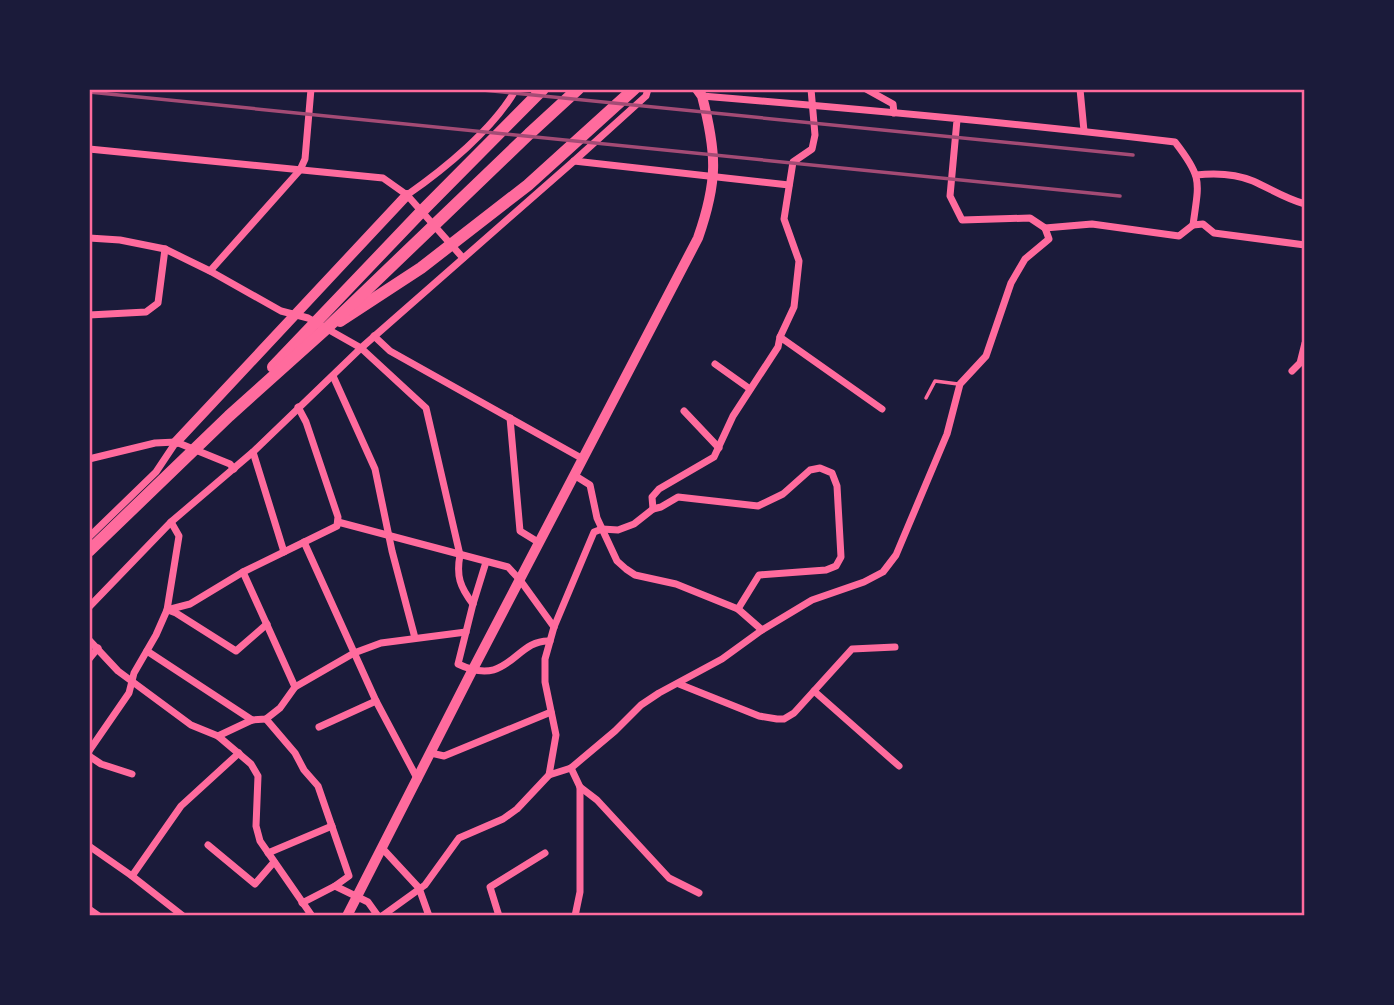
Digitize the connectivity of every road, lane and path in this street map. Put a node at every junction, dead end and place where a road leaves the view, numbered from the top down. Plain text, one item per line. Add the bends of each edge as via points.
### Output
1 (311, 89) edge
2 (516, 89) edge
3 (543, 89) edge
4 (578, 89) edge
5 (634, 89) edge
6 (648, 89) edge
7 (811, 89) edge
8 (866, 89) edge
9 (1080, 89) edge
10 (700, 93) edge
11 (813, 105) junction
12 (894, 113) junction
13 (957, 120) junction
14 (1084, 131) junction
15 (89, 149) edge
16 (574, 161) junction
17 (300, 170) junction
18 (1196, 175) junction
19 (714, 176) junction
20 (789, 185) junction
21 (407, 195) junction
22 (1305, 204) edge
23 (1194, 225) junction
24 (1045, 228) junction
25 (89, 238) edge
26 (1305, 245) edge
27 (165, 249) junction
28 (463, 258) junction
29 (210, 271) junction
30 (294, 314) junction
31 (89, 315) edge
32 (327, 328) junction
33 (374, 335) junction
34 (780, 337) junction
35 (1305, 343) edge
36 (361, 348) junction
37 (715, 363) dead end
38 (1292, 371) dead end
39 (333, 376) junction
40 (960, 384) junction
41 (750, 389) junction
42 (926, 398) dead end
43 (299, 407) junction
44 (882, 409) dead end
45 (684, 411) dead end
46 (229, 416) junction
47 (510, 418) junction
48 (176, 442) junction
49 (719, 448) junction
50 (253, 452) junction
51 (89, 458) edge
52 (583, 459) junction
53 (234, 469) junction
54 (574, 475) junction
55 (653, 509) junction
56 (171, 522) junction
57 (338, 522) junction
58 (602, 528) junction
59 (390, 536) junction
60 (89, 537) edge
61 (304, 542) junction
62 (538, 542) junction
63 (89, 551) edge
64 (284, 552) junction
65 (460, 555) junction
66 (486, 562) junction
67 (243, 572) junction
68 (520, 580) junction
69 (472, 604) junction
70 (89, 607) edge
71 (738, 609) junction
72 (167, 610) junction
73 (176, 610) junction
74 (267, 624) junction
75 (554, 627) junction
76 (762, 630) junction
77 (466, 632) junction
78 (415, 638) junction
79 (89, 640) edge
80 (550, 641) junction
81 (895, 647) dead end
82 (98, 648) junction
83 (147, 651) junction
84 (354, 653) junction
85 (89, 659) edge
86 (472, 671) junction
87 (134, 680) junction
88 (679, 684) junction
89 (295, 687) junction
90 (814, 691) junction
91 (376, 701) junction
92 (551, 712) junction
93 (266, 719) junction
94 (252, 720) junction
95 (319, 727) dead end
96 (218, 736) junction
97 (89, 751) edge
98 (239, 753) junction
99 (431, 753) junction
100 (89, 756) edge
101 (899, 766) dead end
102 (571, 768) junction
103 (132, 774) dead end
104 (549, 775) junction
105 (418, 780) junction
106 (580, 787) junction
107 (332, 826) junction
108 (208, 845) dead end
109 (89, 846) edge
110 (382, 848) junction
111 (268, 853) junction
112 (545, 853) dead end
113 (274, 862) junction
114 (132, 876) junction
115 (335, 886) junction
116 (419, 888) junction
117 (699, 893) dead end
118 (357, 897) junction
119 (302, 903) junction
120 (89, 909) edge
121 (99, 916) edge
122 (183, 916) edge
123 (312, 916) edge
124 (347, 916) edge
125 (380, 916) edge
126 (429, 916) edge
127 (499, 916) edge
128 (575, 916) edge

1 - 17 street
2 - 21 street via 508,104 444,170
3 - 46 highway via 318,318
4 - 32 highway
5 - 32 highway via 528,185 421,268
6 - 16 street via 646,96
7 - 11 street
8 - 12 street via 892,104
9 - 14 street
10 - 11 street
10 - 19 street via 715,154
11 - 12 street
11 - 20 street via 812,149 793,162
12 - 13 street
13 - 14 street
13 - 24 street via 950,197 962,220 1030,218
14 - 18 street via 1175,142
15 - 17 street
16 - 19 street
16 - 28 street
17 - 21 street via 383,178
17 - 29 street
18 - 22 street via 1214,173 1251,180
18 - 23 street
19 - 20 street
19 - 52 street via 698,238
20 - 34 street via 784,219 799,261 794,307
21 - 28 street
21 - 30 street
23 - 24 street via 1179,236 1092,224
23 - 26 street via 1203,224 1214,233
24 - 40 street via 1049,239 1026,259 1011,283 986,356
25 - 27 street
27 - 29 street
27 - 31 street via 158,303 146,312
28 - 33 street
29 - 30 street via 281,312
30 - 36 street
30 - 48 street
32 - 46 highway
33 - 36 street
33 - 47 street via 390,351
34 - 41 street
34 - 44 street
35 - 38 street via 1300,363
36 - 39 street
36 - 65 street via 426,408
37 - 41 street
39 - 43 street
39 - 59 street via 375,469
40 - 42 lane via 935,381
40 - 76 street via 947,434 896,555 883,572 812,600
41 - 49 street
43 - 50 street
43 - 57 street
45 - 49 street
46 - 63 highway
47 - 52 street
47 - 62 street via 520,531
48 - 51 street
48 - 53 street
48 - 60 street via 156,472
49 - 55 street via 714,457 659,489 652,498
50 - 53 street
50 - 64 street
52 - 54 street
53 - 56 street
54 - 58 street via 590,485
54 - 62 street
55 - 58 street via 618,530
55 - 71 street via 678,497 758,506 783,494 810,470 832,473 837,486 841,557 836,566 759,575
56 - 70 street
56 - 72 street via 179,536
57 - 59 street
57 - 61 street
58 - 71 street via 617,561 635,575 676,584
58 - 75 street via 594,532
59 - 65 street
59 - 78 street
61 - 64 street
61 - 84 street
62 - 68 street
64 - 67 street
65 - 66 street
65 - 69 street via 460,586
66 - 68 street via 508,567
66 - 69 street
67 - 73 street
67 - 74 street
68 - 75 street
68 - 86 street
69 - 77 street
71 - 76 street
72 - 73 street
72 - 83 street
73 - 74 street via 236,651
74 - 89 street
75 - 80 street
76 - 88 street
77 - 78 street
77 - 86 street via 458,664
78 - 84 street
79 - 82 street
80 - 86 street via 539,640 496,670
80 - 92 street via 545,682
81 - 90 street via 852,649
82 - 85 street
82 - 87 street via 118,671
83 - 87 street
83 - 94 street
84 - 89 street
84 - 91 street
86 - 99 street
87 - 96 street via 191,725
87 - 97 street
88 - 90 street via 777,719 794,713
88 - 102 street via 641,705
89 - 93 street
90 - 101 street
91 - 95 street
91 - 105 street
92 - 99 street via 444,756
92 - 104 street via 556,735
93 - 94 street
93 - 107 street via 318,786
94 - 96 street
96 - 98 street
98 - 111 street via 258,776 256,826
98 - 114 street via 181,806
99 - 105 street
100 - 103 street
102 - 104 street
102 - 106 street
104 - 116 street via 503,819 459,838
105 - 110 street
106 - 117 street via 669,878
106 - 128 street via 580,892
107 - 111 street
107 - 115 street via 349,876
108 - 113 street via 255,884
109 - 114 street
110 - 116 street
110 - 118 street
111 - 113 street
112 - 127 street via 490,887
113 - 119 street
114 - 122 street
115 - 118 street
115 - 119 street
116 - 125 street
116 - 126 street
118 - 124 street
118 - 125 street
119 - 123 street
120 - 121 street

